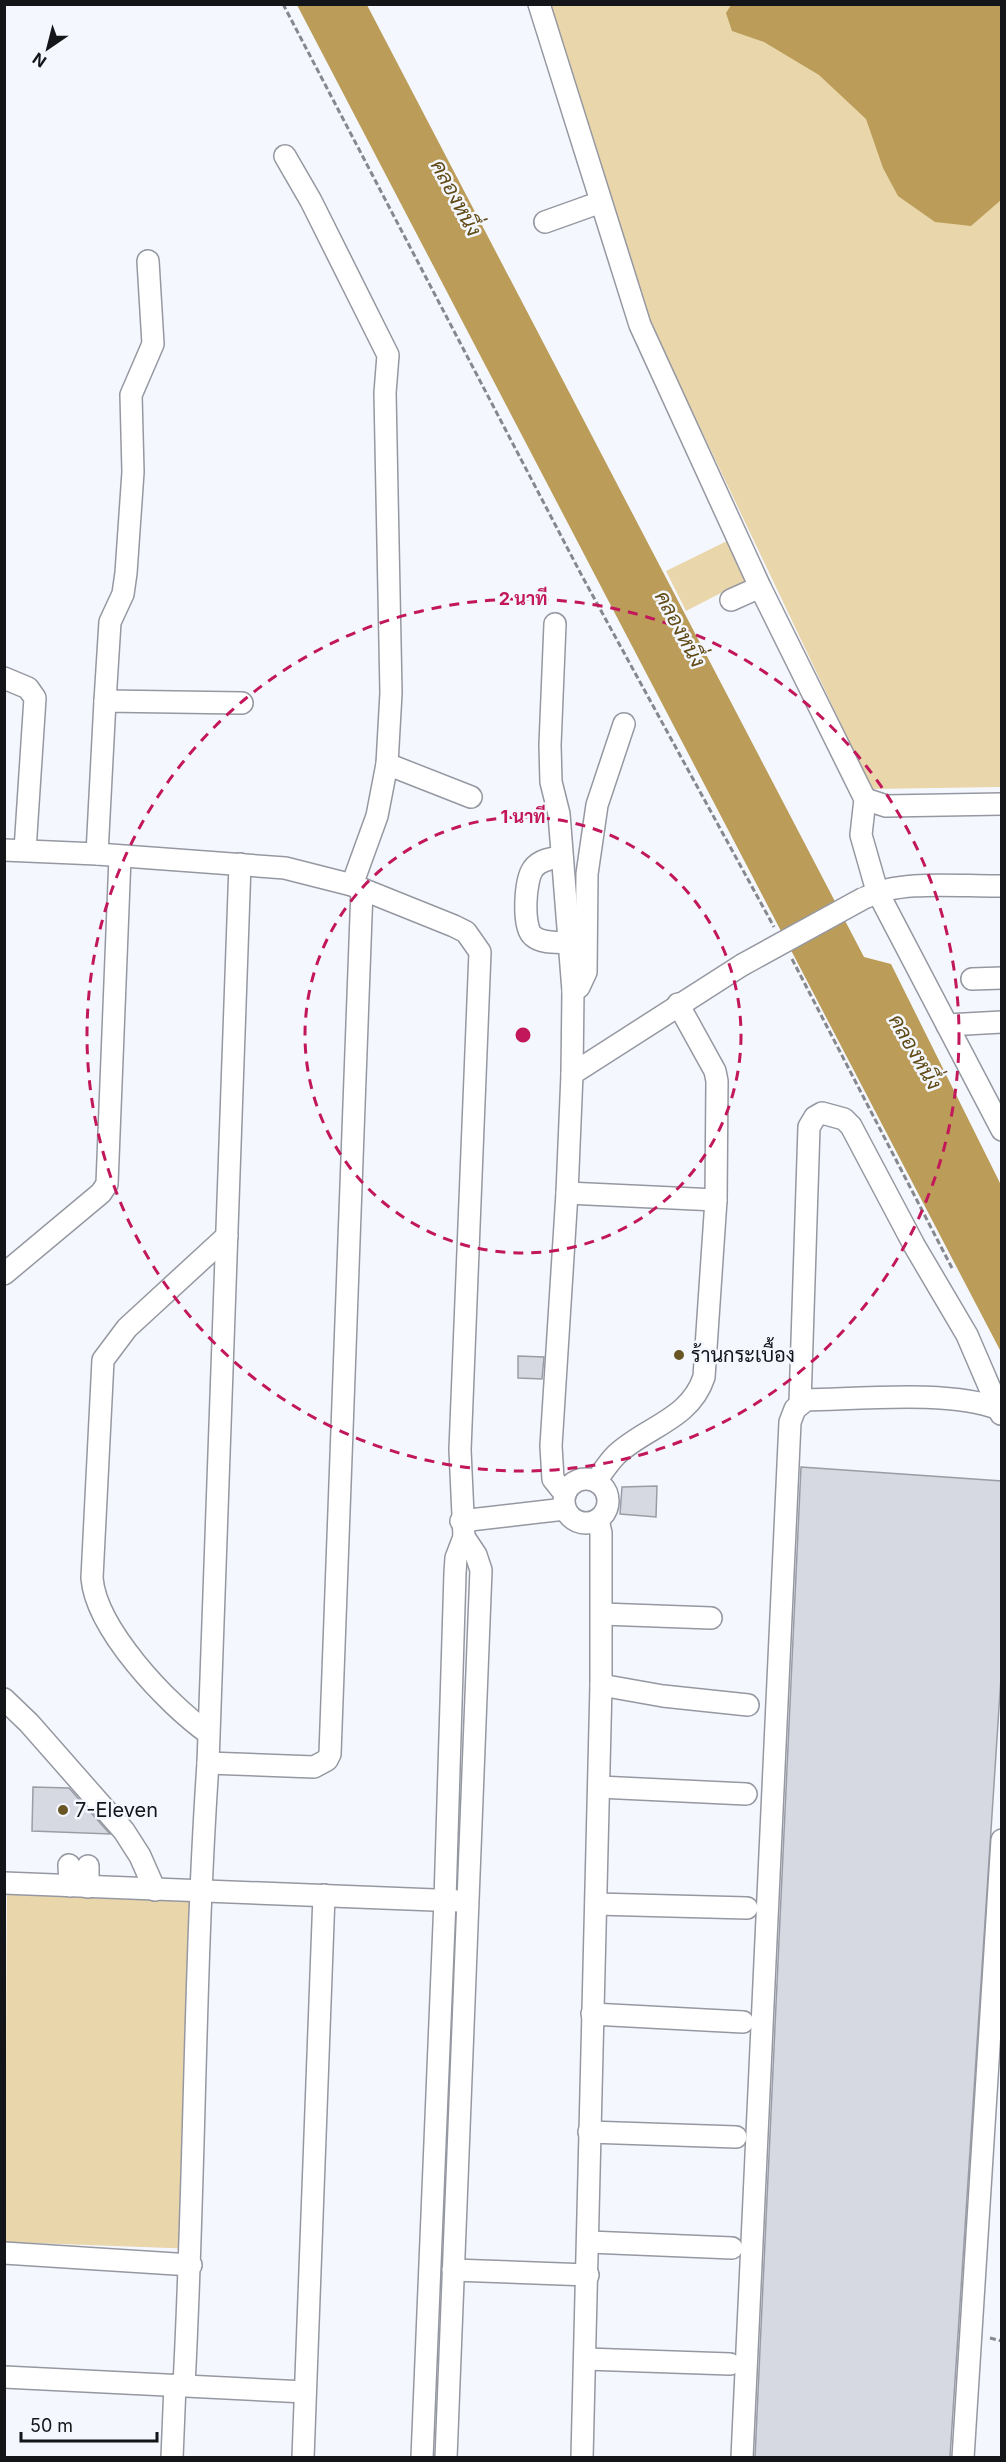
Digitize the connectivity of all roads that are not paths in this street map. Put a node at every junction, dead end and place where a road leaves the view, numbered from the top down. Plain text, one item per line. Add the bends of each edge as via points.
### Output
1 (539, 4) edge
2 (285, 156) dead end
3 (601, 202) junction
4 (545, 222) dead end
5 (148, 261) dead end
6 (760, 587) junction
7 (731, 600) dead end
8 (555, 624) dead end
9 (4, 678) edge
10 (105, 701) junction
11 (242, 703) dead end
12 (624, 724) dead end
13 (387, 764) junction
14 (471, 796) dead end
15 (865, 799) junction
16 (1002, 804) edge
17 (15, 850) edge
18 (97, 854) junction
19 (120, 857) junction
20 (562, 857) junction
21 (240, 864) junction
22 (1002, 886) edge
23 (357, 887) junction
24 (871, 895) junction
25 (569, 943) junction
26 (1002, 978) edge
27 (972, 979) dead end
28 (573, 991) junction
29 (678, 1004) junction
30 (1002, 1022) edge
31 (946, 1025) junction
32 (572, 1074) junction
33 (1002, 1130) edge
34 (567, 1193) junction
35 (716, 1200) junction
36 (227, 1236) junction
37 (4, 1274) edge
38 (800, 1403) junction
39 (1000, 1412) edge
40 (596, 1481) junction
41 (565, 1502) junction
42 (598, 1520) junction
43 (463, 1529) junction
44 (602, 1614) junction
45 (711, 1618) dead end
46 (601, 1685) junction
47 (4, 1699) edge
48 (748, 1706) dead end
49 (208, 1733) junction
50 (208, 1763) junction
51 (599, 1787) junction
52 (746, 1794) dead end
53 (1002, 1840) edge
54 (4, 1883) edge
55 (155, 1890) junction
56 (200, 1892) junction
57 (324, 1895) junction
58 (445, 1900) junction
59 (468, 1901) junction
60 (596, 1904) junction
61 (747, 1908) dead end
62 (592, 2014) junction
63 (743, 2022) dead end
64 (590, 2133) junction
65 (736, 2137) dead end
66 (589, 2242) junction
67 (732, 2248) dead end
68 (4, 2253) edge
69 (191, 2265) junction
70 (453, 2270) junction
71 (588, 2275) junction
72 (586, 2359) junction
73 (730, 2364) dead end
74 (4, 2377) edge
75 (180, 2385) junction
76 (305, 2392) junction
77 (172, 2457) edge
78 (303, 2457) edge
79 (422, 2457) edge
80 (446, 2457) edge
81 (582, 2457) edge
82 (742, 2457) edge
83 (963, 2457) edge

1 - 3 street
2 - 13 street via 388,355 385,393 391,693
3 - 4 street
3 - 6 street via 647,344
5 - 10 street via 153,344 131,395 133,472 126,573 123,594 110,622
6 - 7 street
6 - 15 street
8 - 20 street via 551,782 559,814
9 - 17 street via 28,688 35,698
10 - 11 street
10 - 18 street
12 - 28 street via 597,805 587,874 586,972
13 - 14 street
13 - 23 street
15 - 16 street via 886,806
15 - 24 street via 861,835
17 - 18 street
18 - 19 street
19 - 21 street
19 - 37 street via 107,1184
20 - 25 street
20 - 25 street via 533,869 527,882 526,908 533,936 541,941
21 - 23 street via 309,872
21 - 36 street
22 - 24 street via 906,887
23 - 43 street via 466,932 480,952 460,1450
23 - 50 street via 330,1754 314,1767
24 - 29 street, bridge
24 - 31 street
25 - 28 street
26 - 27 street
28 - 32 street
29 - 32 street
29 - 35 street via 717,1081
30 - 31 street
31 - 33 street
32 - 34 street
34 - 35 street
34 - 41 street via 551,1455 553,1479
35 - 40 street via 705,1368 700,1390 677,1415 615,1456
36 - 49 street
36 - 49 street via 127,1328 103,1360 92,1578 96,1605 105,1623 170,1701
38 - 39 street via 938,1399 982,1402
38 - 39 street via 809,1127 822,1113 834,1114 851,1126 967,1335
38 - 82 street via 790,1422
40 - 41 street via 574,1482
40 - 42 street via 608,1497 607,1510
41 - 42 street via 573,1520 586,1524
41 - 43 street
42 - 44 street via 602,1533
43 - 58 street via 455,1574
43 - 59 street via 481,1570
44 - 45 street
44 - 46 street
46 - 48 street
46 - 51 street
47 - 55 street via 124,1831
49 - 50 street
50 - 56 street
51 - 52 street
51 - 60 street
53 - 83 street
54 - 55 street via 79,1876
55 - 56 street
56 - 57 street
56 - 69 street
57 - 58 street
57 - 76 street
58 - 59 street
58 - 79 street
59 - 70 street
60 - 61 street
60 - 62 street
62 - 63 street
62 - 64 street
64 - 65 street
64 - 66 street
66 - 67 street
66 - 71 street
68 - 69 street
69 - 75 street
70 - 71 street
70 - 80 street
71 - 72 street
72 - 73 street
72 - 81 street
74 - 75 street
75 - 76 street
75 - 77 street
76 - 78 street

